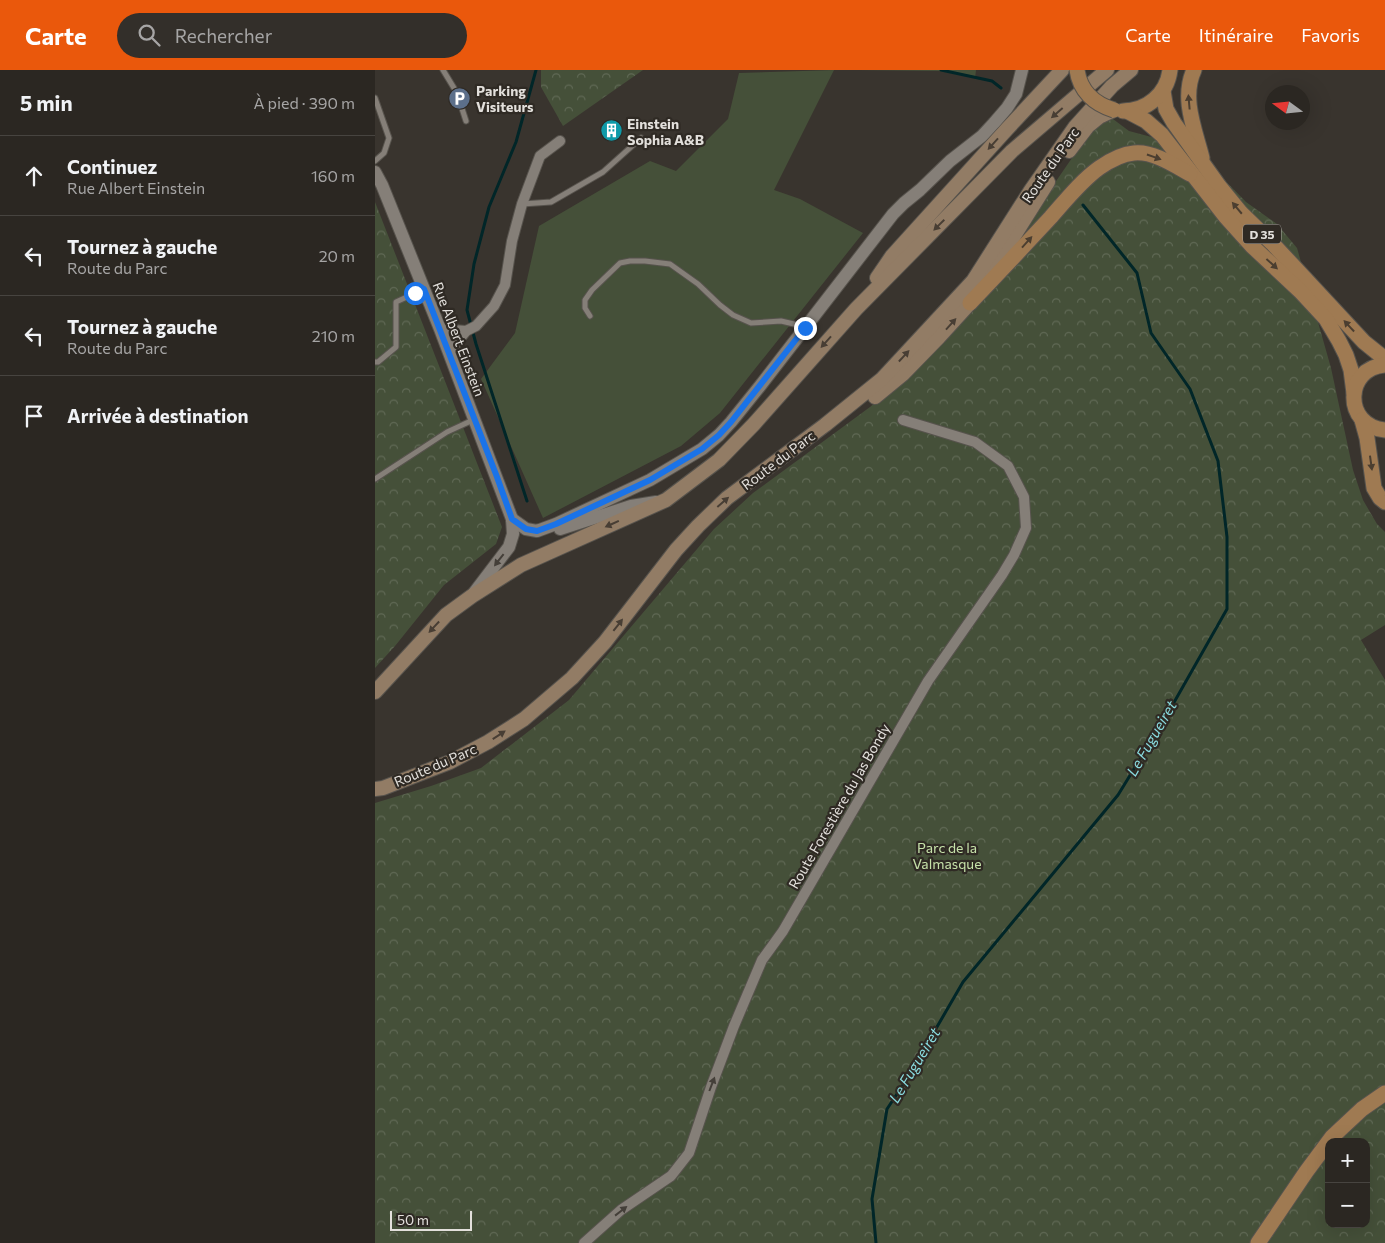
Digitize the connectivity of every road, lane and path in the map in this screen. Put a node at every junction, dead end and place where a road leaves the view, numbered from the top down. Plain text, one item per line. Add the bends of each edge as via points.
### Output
1 (443, 70) edge
2 (1022, 70) edge
3 (1062, 70) edge
4 (1077, 70) edge
5 (1107, 70) edge
6 (1131, 70) edge
7 (1171, 70) edge
8 (1194, 70) edge
9 (1163, 91) junction
10 (375, 98) edge
11 (1120, 111) junction
12 (466, 121) dead end
13 (641, 138) dead end
14 (560, 141) dead end
15 (375, 161) edge
16 (375, 172) edge
17 (1199, 172) junction
18 (522, 204) junction
19 (424, 289) junction
20 (970, 303) junction
21 (855, 309) junction
22 (591, 316) dead end
23 (805, 328) junction
24 (440, 329) junction
25 (466, 331) junction
26 (449, 352) junction
27 (1385, 359) edge
28 (375, 362) edge
29 (1385, 365) edge
30 (1354, 393) junction
31 (475, 419) junction
32 (903, 420) dead end
33 (1362, 420) junction
34 (1385, 430) edge
35 (805, 440) junction
36 (375, 479) edge
37 (666, 500) junction
38 (1385, 502) edge
39 (512, 519) junction
40 (472, 596) junction
41 (375, 692) edge
42 (375, 790) edge
43 (1385, 1093) edge
44 (584, 1243) edge
45 (1257, 1243) edge

1 - 12 lane via 457,93
2 - 23 street via 1017,94 1007,108 981,136 949,161 899,209
3 -> 21 main road via 892,256
4 - 11 main road, bridge via 1090,97 1105,108
5 -> 21 main road, Route du Parc via 1012,151
35 -> 6 main road, Route du Parc via 882,379 973,281 1075,127
7 - 9 main road
17 -> 8 main road via 1189,107 1189,83
9 - 11 main road via 1147,106
9 - 17 main road, D 35 via 1166,109
10 - 15 lane via 389,138 384,153
11 - 17 main road, D 35 via 1146,121
11 - 20 main road via 1099,117 1072,146
13 - 18 lane via 603,172 551,202
14 - 18 street via 541,156
16 - 19 street, Rue Albert Einstein
20 -> 17 main road via 1080,185 1110,161 1127,154 1144,154
27 -> 17 main road, D 35 via 1364,342 1219,186
17 -> 30 main road, D 35 via 1225,216 1326,319 1346,355
18 - 25 street via 505,285 495,306 476,326
19 - 24 street, Rue Albert Einstein
19 - 28 lane via 396,302 396,347
35 -> 20 main road via 827,431 903,374
21 -> 37 main road, Route du Parc via 719,460
22 - 23 lane via 585,308 585,300 592,290 620,263 645,261 670,264 733,315 751,323 781,322
23 - 39 street via 731,422 687,459 650,480 537,531 526,529
24 - 25 street
24 - 26 street, Rue Albert Einstein
25 - 26 street
26 - 31 street, Rue Albert Einstein
29 - 30 main road via 1365,372
30 - 33 main road via 1356,410
31 - 36 lane via 447,432
31 - 39 street, Rue Albert Einstein
44 -> 32 street, Route Forestière du Jas Bondy via 621,1210 671,1176 689,1153 734,1026 762,960 783,931 928,681 1002,575 1026,528 1024,497 1008,466 975,442
33 - 34 main road via 1371,427
33 -> 38 main road via 1374,488
42 -> 35 main road, Route du Parc via 450,762 524,719 572,678 605,642 698,526 727,498
37 - 39 street via 631,506 532,539 521,534
37 -> 40 main road, Route du Parc via 521,565
39 -> 40 street via 513,534 509,547
40 -> 41 main road, Route du Parc via 446,615
43 - 45 main road via 1332,1137

